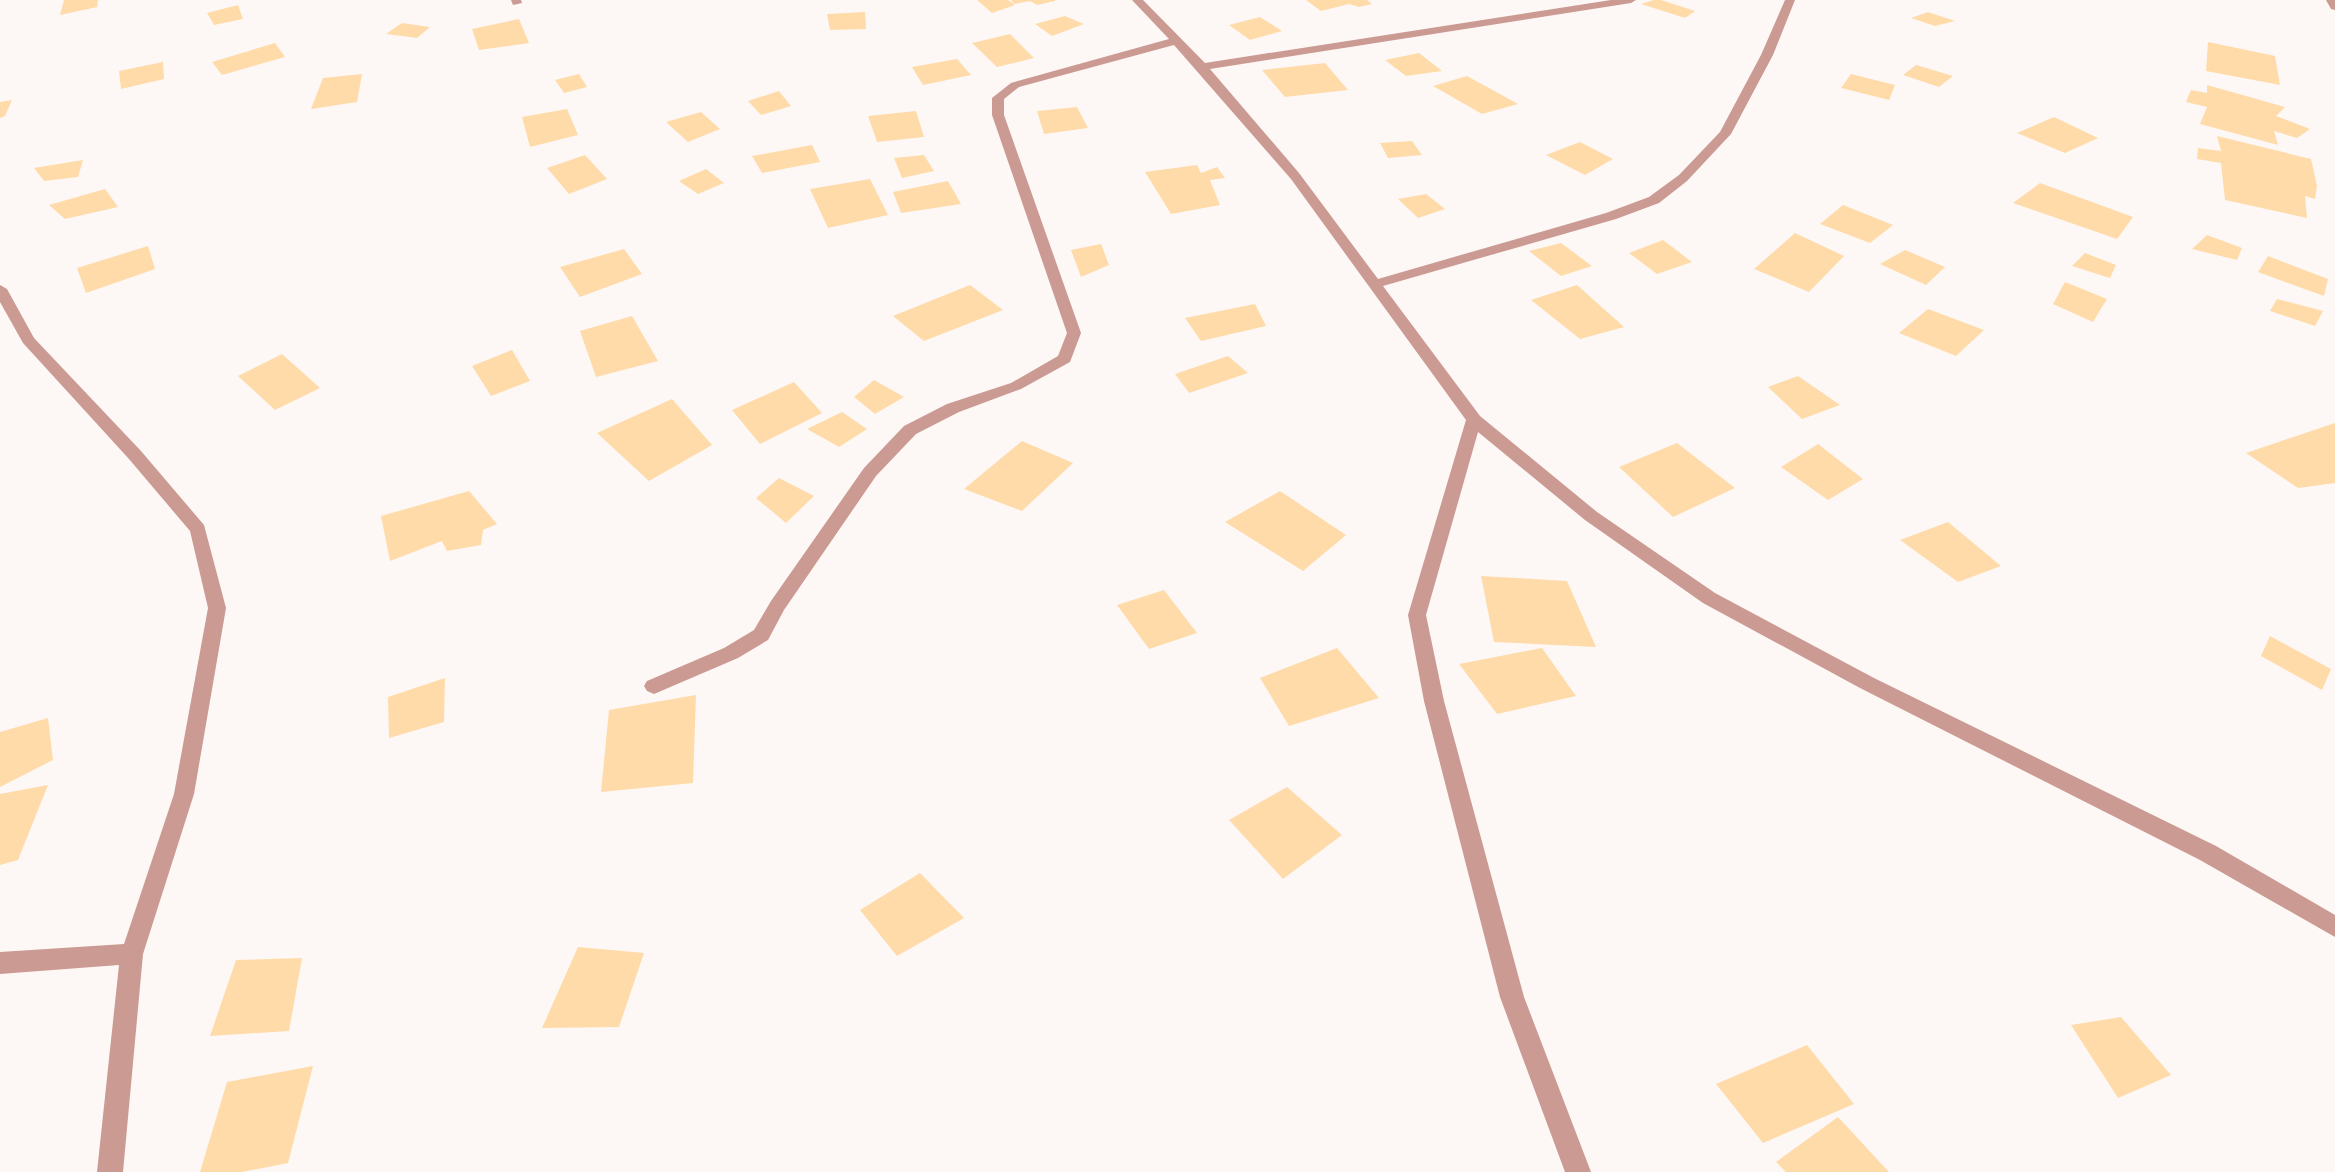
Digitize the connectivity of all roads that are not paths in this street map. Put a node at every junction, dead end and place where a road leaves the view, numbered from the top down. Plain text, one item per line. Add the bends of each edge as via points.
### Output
1 (1137, 0) edge
2 (1631, 0) edge
3 (1790, 0) edge
4 (2331, 0) edge
5 (2335, 7) edge
6 (1176, 41) junction
7 (1202, 67) junction
8 (1376, 284) junction
9 (0, 289) edge
10 (1474, 420) junction
11 (654, 686) dead end
12 (2335, 927) edge
13 (132, 954) junction
14 (0, 963) edge
15 (110, 1172) edge
16 (1578, 1172) edge

1 - 6 street
2 - 7 street
3 - 8 street via 1767,55 1725,134 1683,178 1654,200
4 - 5 street
6 - 7 street
6 - 11 street via 1015,85 998,98 998,115 1074,333 1065,359 1016,386 953,408 910,430 870,472 761,635 731,653
7 - 8 street via 1295,176
8 - 10 street
9 - 13 street via 28,340 198,529 217,608 184,794
10 - 12 street via 1591,516 1709,598 1866,683 2208,853
10 - 16 street via 1417,615 1434,701 1512,998
13 - 14 street
13 - 15 street

